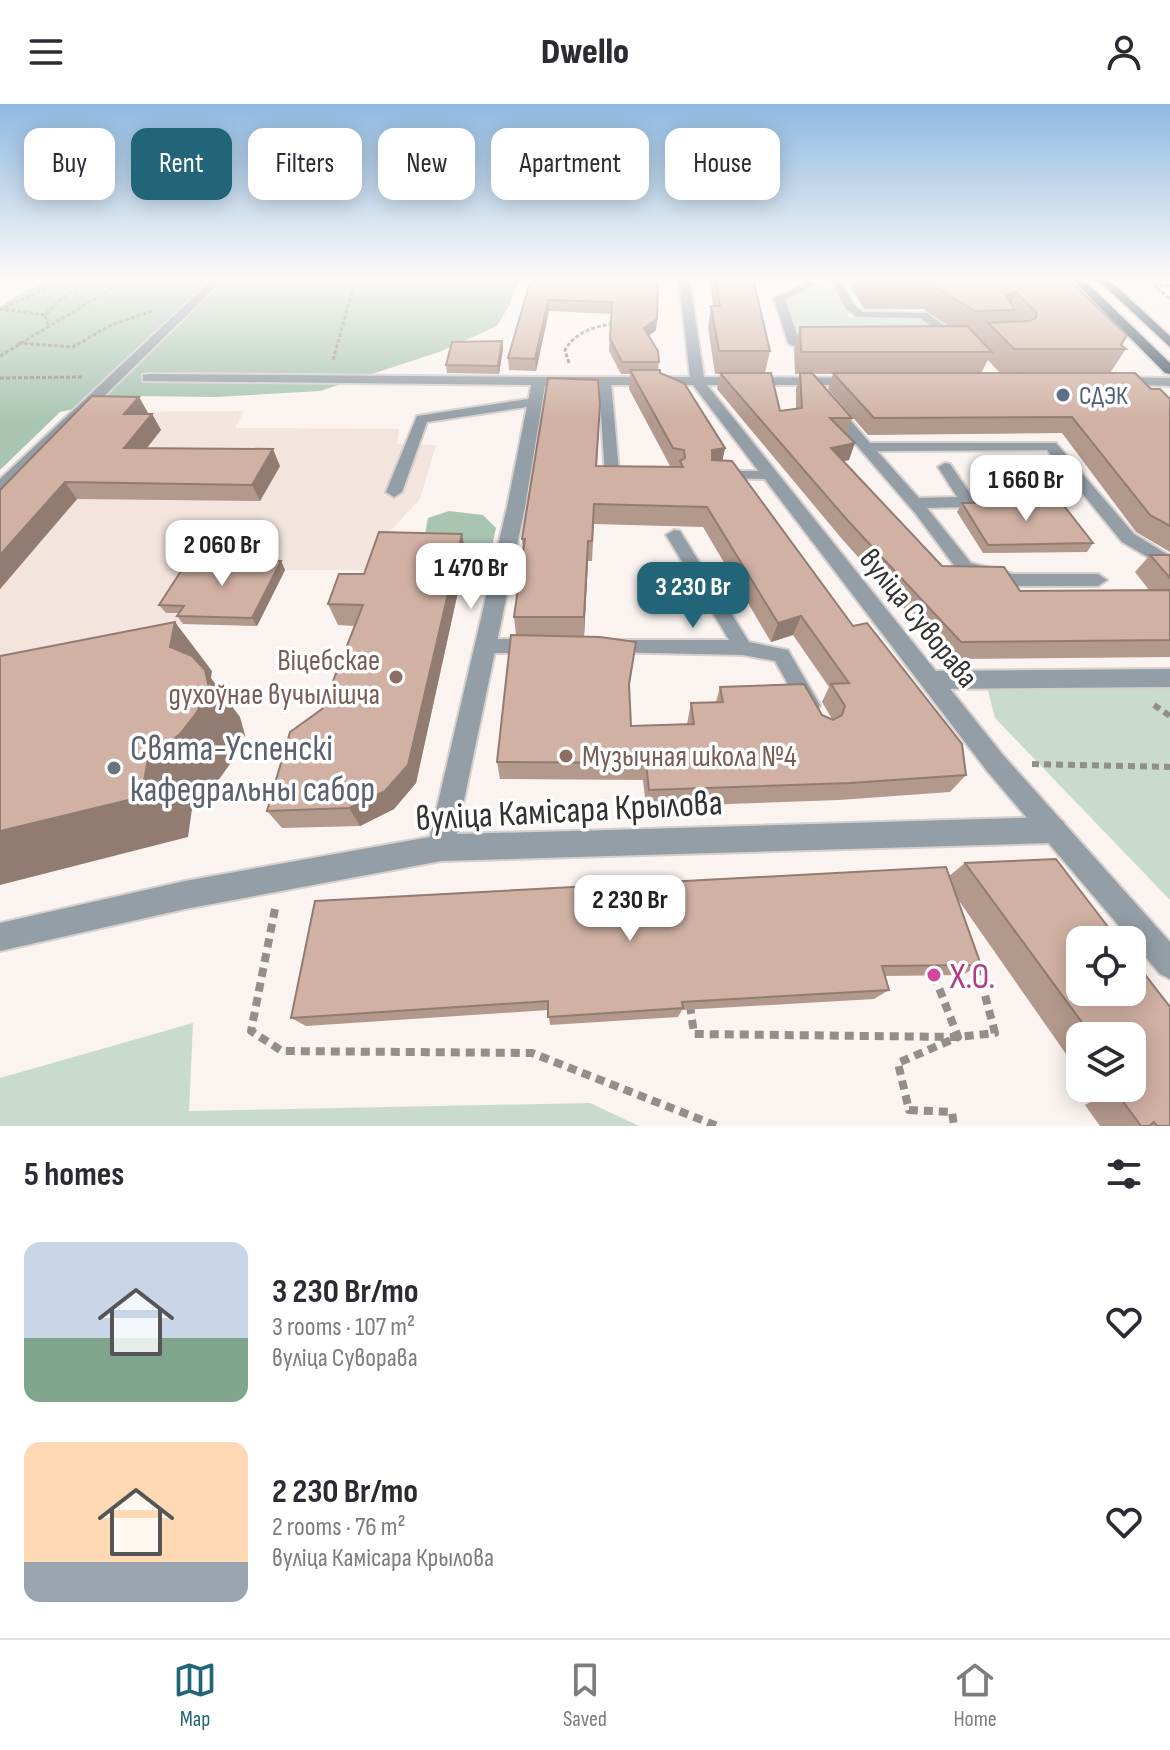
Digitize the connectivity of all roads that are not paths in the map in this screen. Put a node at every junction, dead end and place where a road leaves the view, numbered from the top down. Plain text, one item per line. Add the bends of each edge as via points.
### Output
1 (169, 326) edge
2 (689, 326) edge
3 (788, 326) edge
4 (938, 326) edge
5 (1125, 326) edge
6 (1152, 326) edge
7 (930, 342) edge
8 (961, 342) junction
9 (839, 343) edge
10 (1170, 343) edge
11 (972, 347) edge
12 (1170, 370) edge
13 (148, 378) dead end
14 (811, 381) junction
15 (872, 381) edge
16 (1102, 381) edge
17 (605, 382) junction
18 (1170, 382) edge
19 (699, 383) junction
20 (537, 392) junction
21 (866, 447) junction
22 (945, 467) dead end
23 (716, 475) edge
24 (767, 475) junction
25 (643, 476) edge
26 (0, 488) edge
27 (394, 492) dead end
28 (915, 503) junction
29 (674, 535) dead end
30 (1170, 564) edge
31 (1098, 580) dead end
32 (486, 646) junction
33 (546, 646) edge
34 (592, 647) edge
35 (743, 648) junction
36 (1170, 678) edge
37 (931, 680) junction
38 (822, 726) edge
39 (1054, 830) junction
40 (441, 848) junction
41 (0, 937) edge
42 (1170, 964) edge

1 - 26 street
2 - 19 street, вуліца Суворава
3 - 9 lane via 794,343
4 - 8 lane
5 - 12 main road
6 - 10 main road
7 - 8 lane
8 - 11 lane
13 - 20 street via 329,380
14 - 15 street
14 - 19 street
14 - 21 lane
16 - 18 street
17 - 19 street
17 - 20 street
17 - 25 lane via 612,476
19 - 24 street, вуліца Суворава
20 - 27 lane via 422,419
20 - 32 street
21 - 28 lane
21 - 30 lane via 1051,446 1128,538
22 - 28 lane via 968,502
23 - 24 lane
24 - 37 street, вуліца Суворава
28 - 31 lane via 965,568 1013,580
29 - 35 lane
32 - 33 lane
32 - 40 street
34 - 35 lane
35 - 38 lane via 781,655
36 - 37 street
37 - 39 street, вуліца Суворава
39 - 40 street, вуліца Камісара Крылова
39 - 42 street, вуліца Суворава
40 - 41 street, вуліца Камісара Крылова via 185,895

